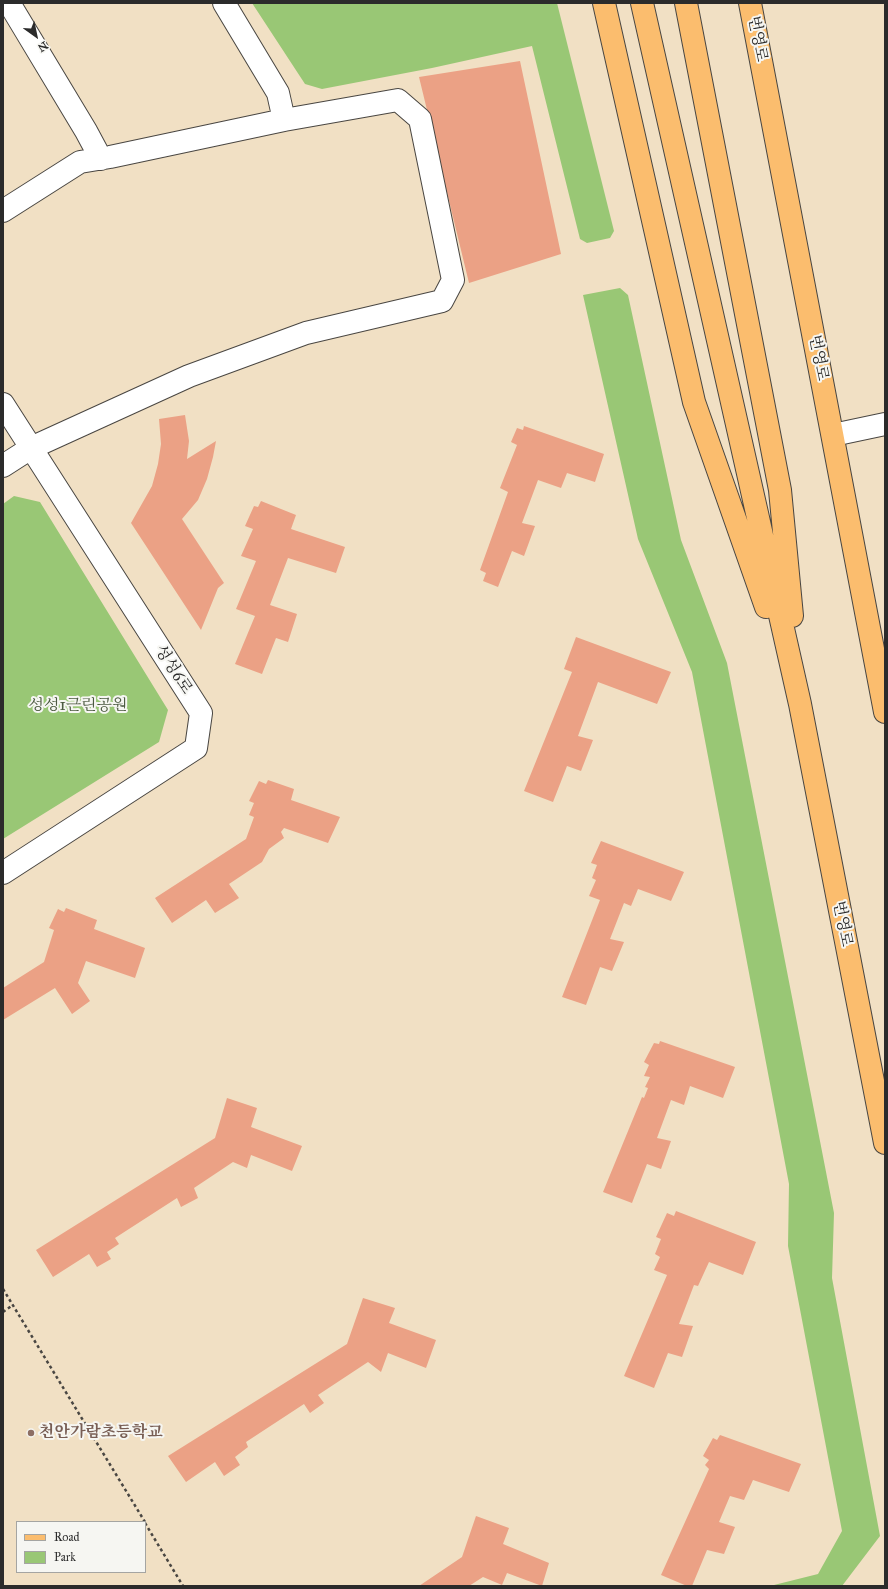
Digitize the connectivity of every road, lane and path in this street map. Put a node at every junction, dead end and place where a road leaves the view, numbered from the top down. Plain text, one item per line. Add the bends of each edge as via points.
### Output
1 (9, 3) edge
2 (224, 3) edge
3 (604, 3) edge
4 (642, 3) edge
5 (686, 3) edge
6 (750, 3) edge
7 (284, 120) junction
8 (101, 159) junction
9 (3, 211) edge
10 (3, 404) edge
11 (885, 424) edge
12 (832, 434) junction
13 (31, 448) junction
14 (3, 466) edge
15 (800, 704) junction
16 (885, 712) edge
17 (3, 873) edge
18 (885, 1143) edge
19 (3, 1289) edge
20 (13, 1305) junction
21 (3, 1312) edge
22 (144, 1521) edge
23 (146, 1524) edge
24 (183, 1586) edge

1 - 8 street
2 - 7 street via 278,93
3 - 15 main road via 694,402
4 - 15 main road
5 - 15 main road via 780,490
6 - 12 main road, 번영로
7 - 8 street
7 - 13 street via 398,100 420,119 453,280 442,301 306,333 189,376
8 - 9 street via 80,162
10 - 13 street, 성성6로
11 - 12 street
12 - 16 main road, 번영로
13 - 14 street
13 - 17 street, 성성6로 via 201,713 196,748
15 - 18 main road, 번영로
19 - 20 path
20 - 21 path
20 - 22 path
23 - 24 path

